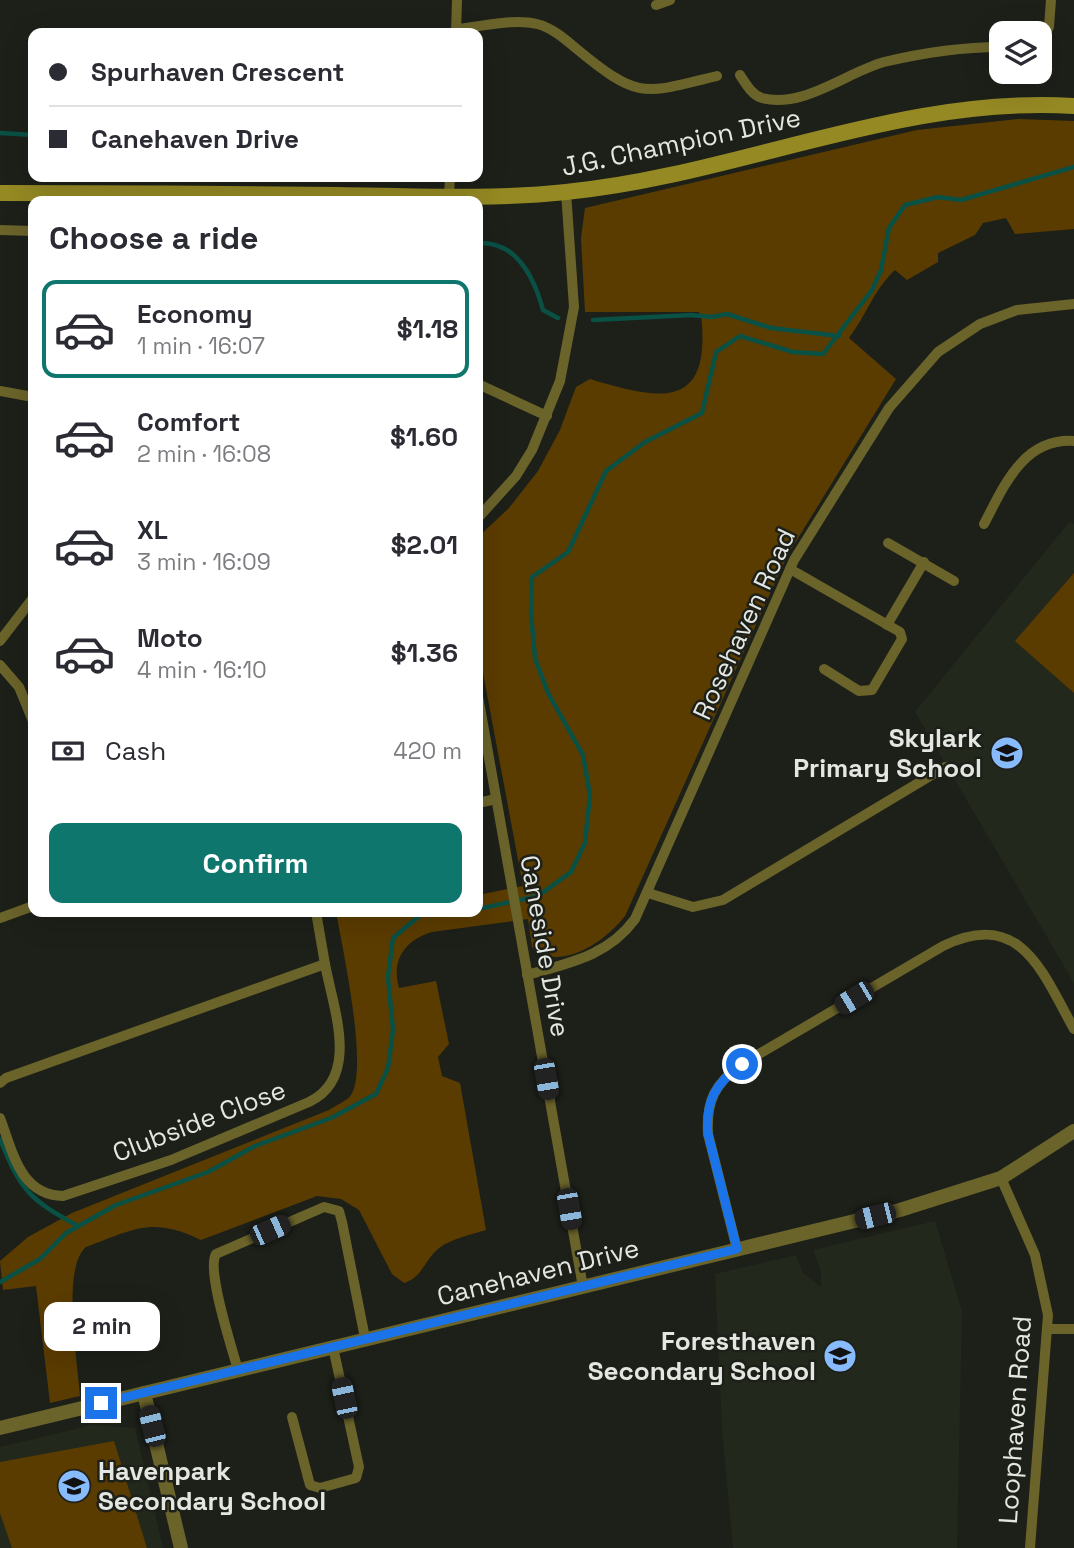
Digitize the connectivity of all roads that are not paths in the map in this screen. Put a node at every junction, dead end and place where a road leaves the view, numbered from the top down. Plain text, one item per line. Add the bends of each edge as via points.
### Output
1 (457, 0) edge
2 (670, 0) edge
3 (1051, 0) edge
4 (656, 5) dead end
5 (1049, 21) edge
6 (456, 28) edge
7 (483, 29) edge
8 (989, 48) edge
9 (740, 75) dead end
10 (717, 76) dead end
11 (1074, 106) edge
12 (450, 182) edge
13 (566, 192) junction
14 (0, 193) edge
15 (449, 196) junction
16 (0, 230) edge
17 (28, 231) edge
18 (1074, 304) edge
19 (483, 386) edge
20 (0, 391) edge
21 (28, 396) edge
22 (547, 416) junction
23 (1074, 441) edge
24 (483, 512) edge
25 (984, 524) dead end
26 (888, 543) dead end
27 (924, 562) junction
28 (790, 569) junction
29 (954, 581) dead end
30 (28, 605) edge
31 (887, 625) junction
32 (0, 641) edge
33 (0, 665) edge
34 (824, 669) dead end
35 (28, 709) edge
36 (483, 725) edge
37 (945, 767) dead end
38 (496, 799) junction
39 (483, 802) edge
40 (648, 893) junction
41 (28, 908) edge
42 (317, 917) edge
43 (0, 918) edge
44 (325, 964) junction
45 (527, 975) junction
46 (1074, 1029) edge
47 (0, 1083) edge
48 (0, 1118) edge
49 (1074, 1131) edge
50 (1001, 1178) junction
51 (737, 1249) junction
52 (583, 1287) junction
53 (1049, 1329) junction
54 (1074, 1329) edge
55 (365, 1338) junction
56 (333, 1347) junction
57 (238, 1370) junction
58 (144, 1393) junction
59 (292, 1416) dead end
60 (0, 1427) edge
61 (181, 1548) edge
62 (1030, 1548) edge

1 - 6 street
2 - 4 street
3 - 5 street
7 - 10 street via 537,24 551,29 604,72 637,89 652,91
8 - 9 street via 881,63 788,99 762,97
11 - 13 main road, J.G. Champion Drive via 951,109 681,172
12 - 15 street
13 - 15 main road, J.G. Champion Drive
13 - 22 street via 574,307 565,361
14 - 15 main road, J.G. Champion Drive
16 - 17 street
18 - 28 street, Rosehaven Road via 998,315 938,352 889,408
19 - 22 street
20 - 21 street
22 - 24 street via 516,476
23 - 25 street via 1052,443 1027,456 1005,484
26 - 27 street
27 - 29 street
27 - 31 street
28 - 31 street
28 - 40 street, Rosehaven Road
30 - 32 street
31 - 34 street via 900,632 902,639 872,690 859,691
33 - 35 street via 19,687
36 - 38 street, Caneside Drive
37 - 40 street via 723,900 694,907
38 - 39 street
38 - 45 street, Caneside Drive
40 - 45 street, Rosehaven Road via 635,919 609,946 586,958
41 - 43 street
42 - 44 street, Clubside Close
44 - 47 street
44 - 48 street, Clubside Close via 340,1058 330,1089 309,1102 171,1160 63,1196 52,1196 29,1184
45 - 52 street, Caneside Drive
46 - 51 street via 1024,947 1000,936 972,934 943,946 742,1064 716,1086 707,1115
49 - 50 street, Canehaven Drive
50 - 51 street, Canehaven Drive via 900,1210
50 - 53 street, Loophaven Road via 1035,1255
51 - 52 street, Canehaven Drive
52 - 55 street, Canehaven Drive
53 - 54 street
53 - 62 street, Loophaven Road
55 - 56 street, Canehaven Drive
55 - 57 street via 339,1211 324,1207 213,1259
56 - 57 street, Canehaven Drive
56 - 59 street via 359,1467 356,1478 320,1488 310,1485
57 - 58 street, Canehaven Drive
58 - 60 street, Canehaven Drive
58 - 61 street

